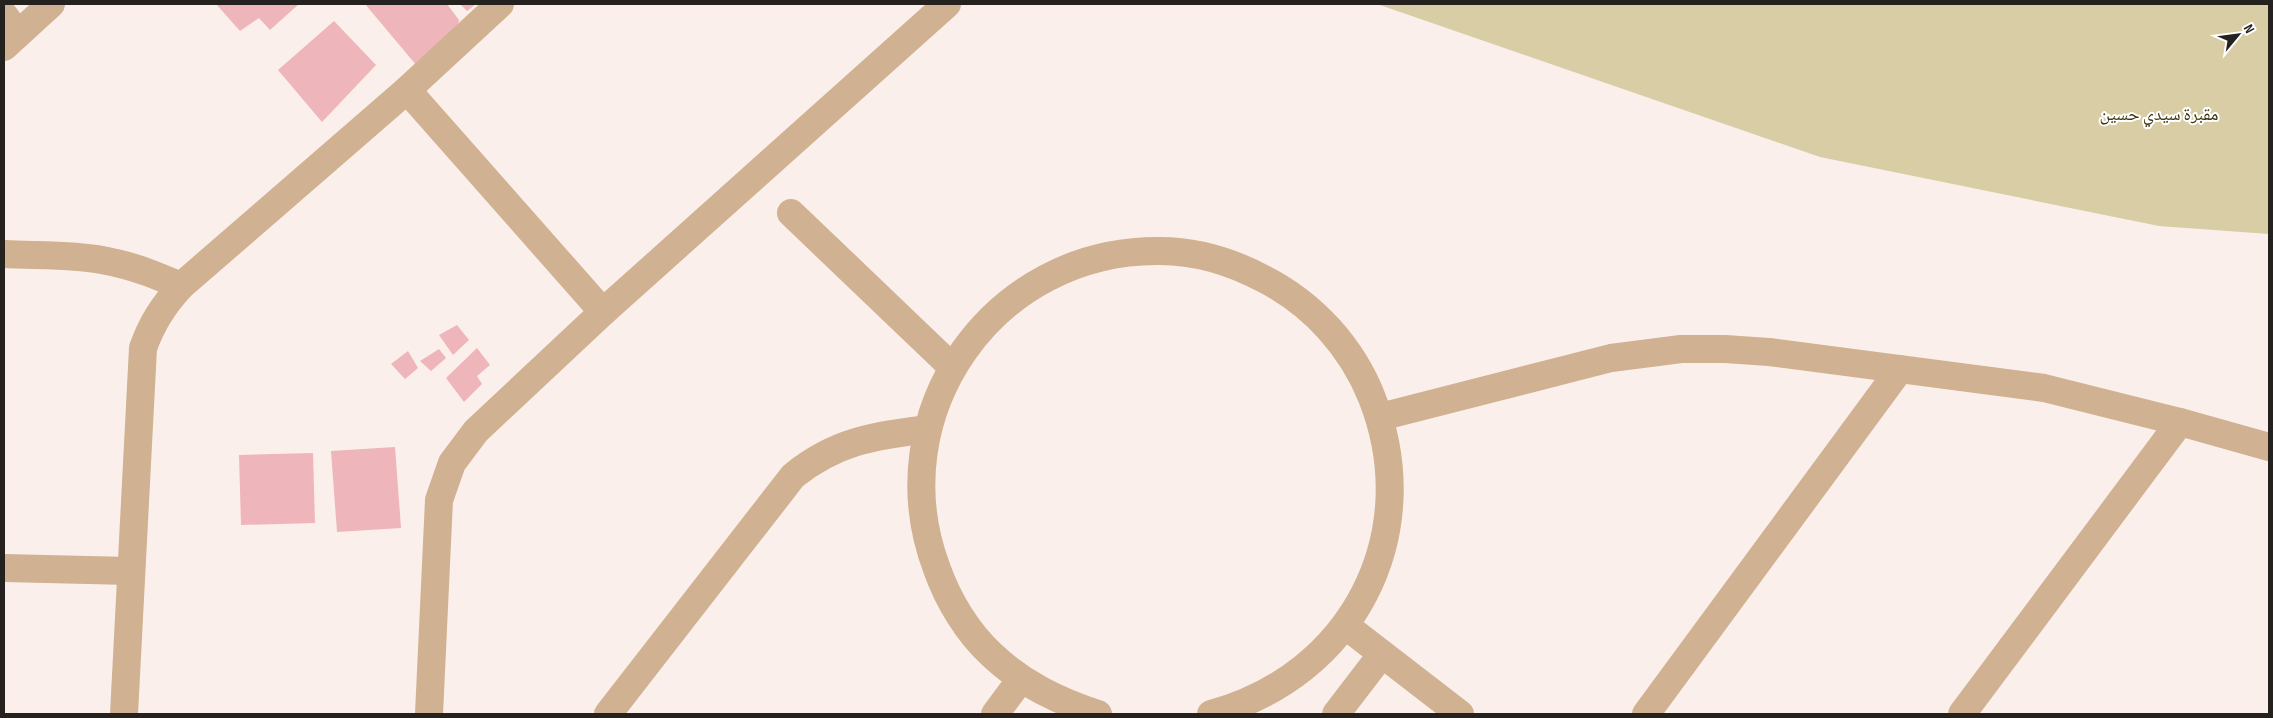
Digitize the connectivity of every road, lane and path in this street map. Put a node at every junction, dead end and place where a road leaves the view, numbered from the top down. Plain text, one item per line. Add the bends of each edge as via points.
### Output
1 (51, 4) edge
2 (500, 4) edge
3 (947, 4) edge
4 (7, 30) edge
5 (407, 90) junction
6 (791, 213) dead end
7 (4, 254) edge
8 (181, 286) junction
9 (603, 312) junction
10 (952, 367) junction
11 (1900, 369) junction
12 (1380, 417) junction
13 (2180, 422) junction
14 (927, 429) junction
15 (2269, 447) edge
16 (4, 568) edge
17 (130, 571) junction
18 (1346, 626) junction
19 (1382, 654) junction
20 (1021, 679) junction
21 (124, 714) edge
22 (429, 714) edge
23 (608, 714) edge
24 (995, 714) edge
25 (1098, 714) edge
26 (1211, 714) edge
27 (1336, 714) edge
28 (1460, 714) edge
29 (1646, 714) edge
30 (1962, 714) edge

1 - 4 street
2 - 5 street
3 - 9 street
5 - 8 street
5 - 9 street
6 - 10 street
7 - 8 street via 114,262
8 - 17 street via 162,306 150,326 143,348
9 - 22 street via 476,431 452,463 444,481 436,520
10 - 12 street via 976,333 1006,304 1040,280 1078,263 1119,253 1161,250 1202,256 1242,268 1280,287 1313,312 1342,343 1364,378
10 - 14 street via 937,397
11 - 12 street via 1769,352 1681,349 1610,358
11 - 13 street via 2044,388
11 - 29 street
12 - 18 street via 1391,489 1387,526 1379,561
13 - 15 street
13 - 30 street
14 - 20 street via 921,469 921,510 929,549 943,587 964,622 990,653
14 - 23 street via 854,441 824,454 793,476
16 - 17 street
17 - 21 street
18 - 19 street
18 - 26 street via 1316,659 1279,687 1239,707
19 - 27 street
19 - 28 street
20 - 24 street
20 - 25 street via 1061,702

